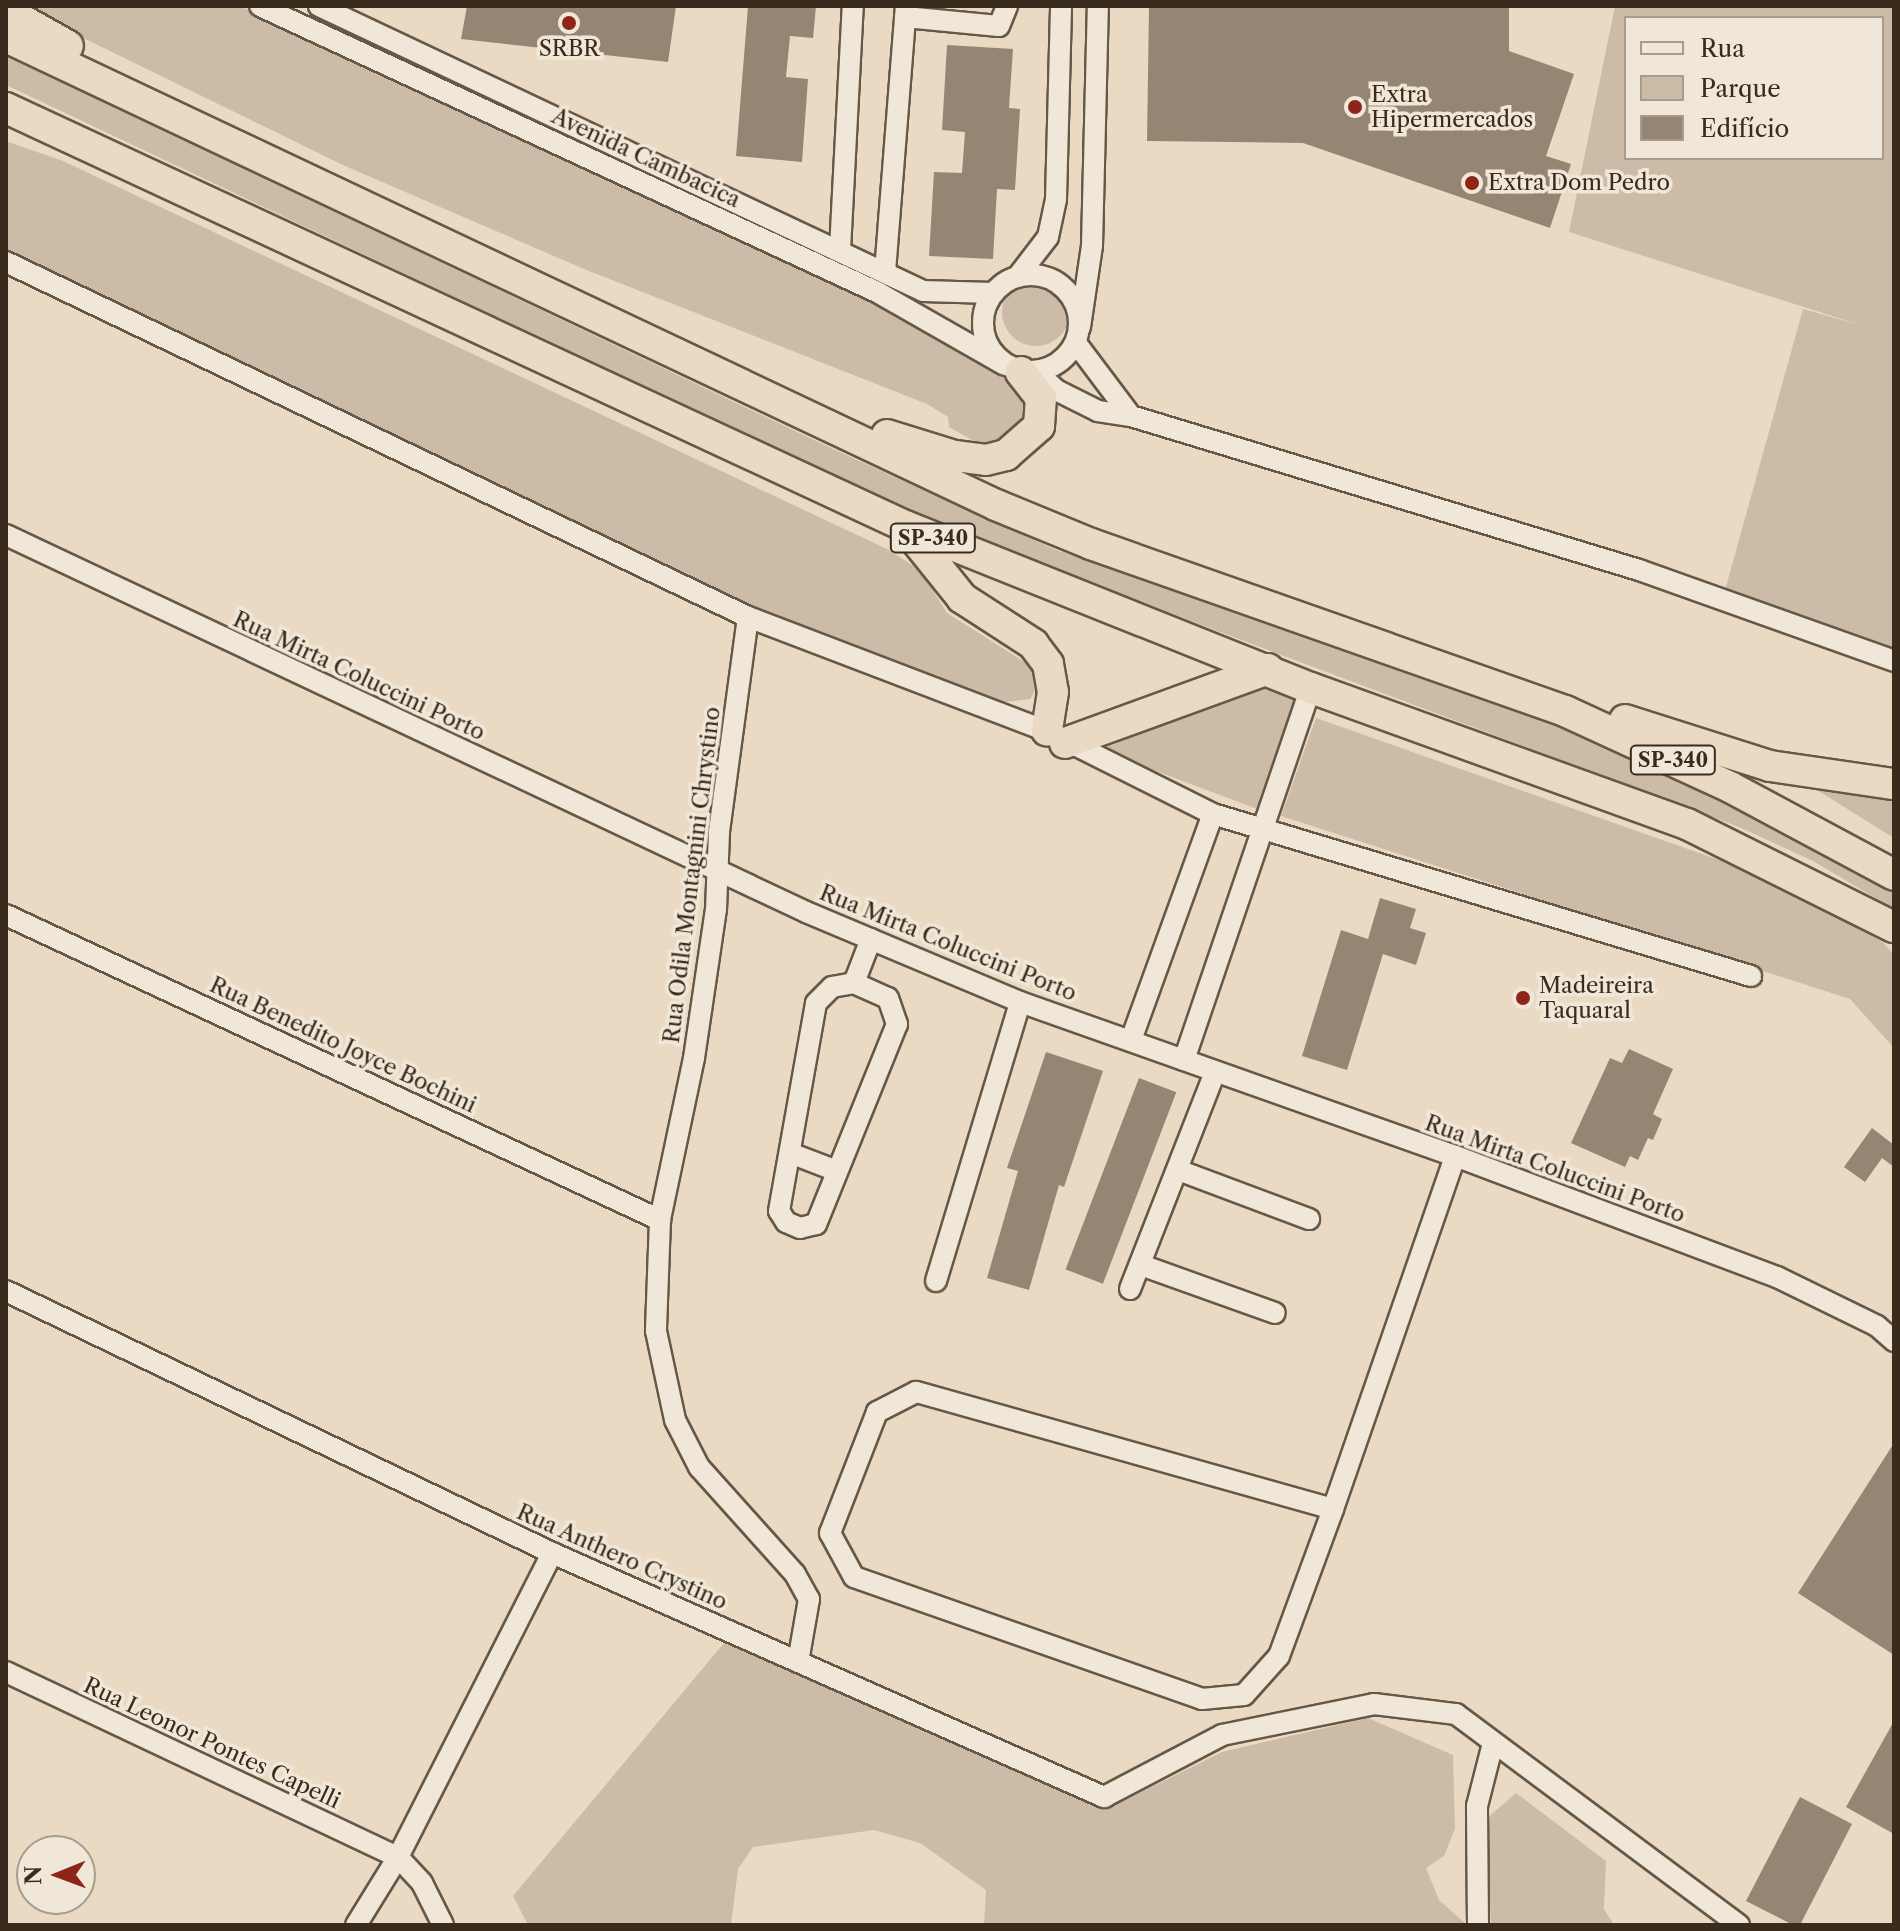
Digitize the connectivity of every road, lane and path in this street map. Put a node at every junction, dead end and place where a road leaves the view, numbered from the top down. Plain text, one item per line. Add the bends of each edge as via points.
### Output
1 (260, 6) edge
2 (319, 6) edge
3 (853, 6) edge
4 (1007, 6) edge
5 (1061, 6) edge
6 (1098, 6) edge
7 (6, 11) edge
8 (906, 11) edge
9 (6, 37) edge
10 (6, 108) edge
11 (262, 155) junction
12 (840, 250) junction
13 (6, 262) edge
14 (885, 272) junction
15 (1018, 276) junction
16 (535, 285) junction
17 (993, 293) junction
18 (1078, 335) junction
19 (1021, 370) junction
20 (1131, 416) junction
21 (905, 526) junction
22 (6, 535) edge
23 (748, 617) junction
24 (1894, 661) edge
25 (1442, 666) junction
26 (1268, 669) junction
27 (1311, 688) junction
28 (1056, 737) junction
29 (1894, 784) edge
30 (1213, 814) junction
31 (1263, 832) junction
32 (717, 871) junction
33 (1894, 875) edge
34 (6, 915) edge
35 (1889, 927) edge
36 (871, 939) junction
37 (1751, 976) dead end
38 (854, 983) junction
39 (1020, 1002) junction
40 (1131, 1040) junction
41 (1184, 1060) junction
42 (1215, 1072) junction
43 (790, 1153) junction
44 (1455, 1156) junction
45 (1178, 1170) junction
46 (837, 1171) junction
47 (1309, 1219) dead end
48 (660, 1220) junction
49 (1141, 1265) junction
50 (936, 1281) dead end
51 (1130, 1289) dead end
52 (6, 1291) edge
53 (1275, 1313) dead end
54 (1894, 1341) edge
55 (1333, 1509) junction
56 (552, 1553) junction
57 (798, 1662) junction
58 (6, 1672) edge
59 (1493, 1743) junction
60 (398, 1857) junction
61 (356, 1925) edge
62 (443, 1925) edge
63 (1478, 1925) edge
64 (1739, 1925) edge

1 - 19 street, Avenida Cambacica via 877,292
2 - 12 street, Avenida Cambacica
3 - 12 street
4 - 8 street via 999,26
5 - 15 street via 1056,199 1048,237
6 - 18 street via 1092,246
7 - 11 highway
8 - 14 street
9 - 11 highway, SP-340
10 - 21 highway, SP-340
11 - 16 highway, SP-340
12 - 14 street, Avenida Cambacica
13 - 23 street
14 - 17 street, Avenida Cambacica via 923,291
15 - 17 street
15 - 18 street via 1049,278 1062,285 1079,311
16 - 19 highway via 903,442 955,456 986,460 1006,455 1039,426 1041,398
16 - 25 highway, SP-340 via 996,505 1091,544
17 - 19 street via 983,322 985,339
18 - 19 street via 1067,357
18 - 20 street
19 - 20 street, Avenida Cambacica via 1085,405
20 - 24 street, Avenida Cambacica via 1639,570
21 - 26 highway, SP-340
21 - 28 highway via 962,598 1033,644 1048,664
22 - 32 street, Rua Mirta Coluccini Porto
23 - 28 street
23 - 32 street, Rua Odila Montagnini Chrystino
25 - 29 highway via 1770,766
25 - 33 highway, SP-340 via 1565,711 1663,755
26 - 27 highway, SP-340
26 - 28 highway
27 - 31 street
27 - 35 highway, SP-340 via 1687,824
28 - 30 street
30 - 31 street
30 - 40 street
31 - 37 street
31 - 41 street
32 - 36 street, Rua Mirta Coluccini Porto
32 - 48 street, Rua Odila Montagnini Chrystino via 694,1058
34 - 48 street, Rua Benedito Joyce Bochini
36 - 38 street
36 - 39 street, Rua Mirta Coluccini Porto
38 - 43 street via 832,987 816,1003
38 - 46 street via 888,998 897,1024
39 - 40 street, Rua Mirta Coluccini Porto
39 - 50 street
40 - 41 street, Rua Mirta Coluccini Porto
41 - 42 street, Rua Mirta Coluccini Porto
42 - 44 street, Rua Mirta Coluccini Porto
42 - 45 street
43 - 46 street
43 - 46 street via 779,1211 786,1222 800,1228 816,1224
44 - 54 street, Rua Mirta Coluccini Porto via 1777,1277 1877,1326
44 - 55 street
45 - 47 street
45 - 49 street
48 - 57 street, Rua Odila Montagnini Chrystino via 656,1331 675,1420 699,1467 803,1586 809,1616
49 - 51 street
49 - 53 street
52 - 56 street, Rua Anthero Crystino
55 - 55 street via 916,1392 877,1412 830,1533 854,1577 1202,1699 1244,1695 1279,1656
56 - 57 street, Rua Anthero Crystino
56 - 60 street
57 - 59 street, Rua Anthero Crystino via 1104,1797 1222,1735 1374,1704 1456,1714
58 - 60 street, Rua Leonor Pontes Capelli
59 - 63 street via 1477,1806
59 - 64 street
60 - 61 street
60 - 62 street via 422,1883

